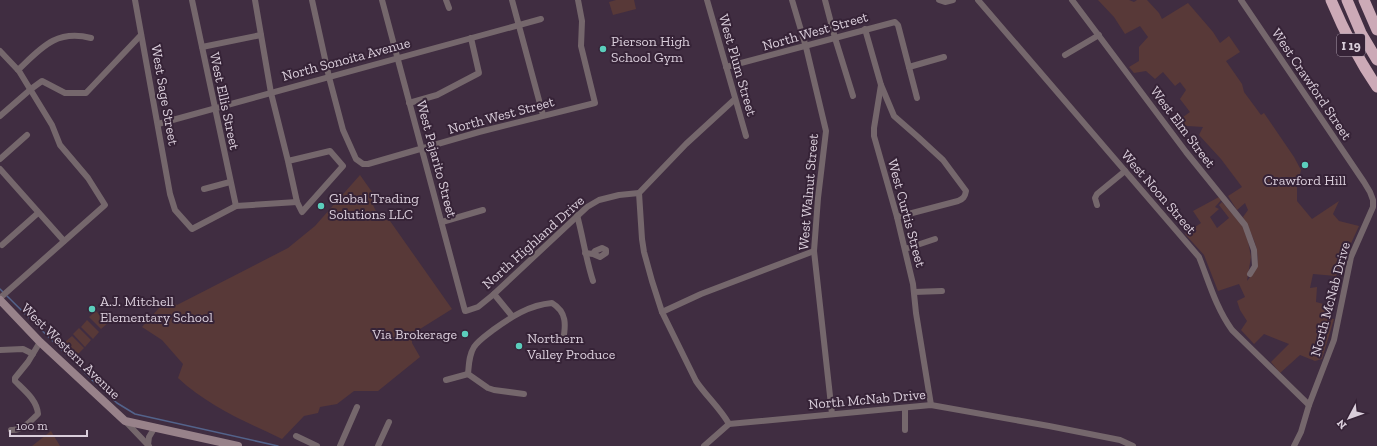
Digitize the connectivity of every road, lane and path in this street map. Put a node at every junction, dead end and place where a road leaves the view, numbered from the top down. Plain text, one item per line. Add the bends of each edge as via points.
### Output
1 (135, 0) edge
2 (192, 0) edge
3 (255, 0) edge
4 (312, 0) edge
5 (382, 0) edge
6 (446, 0) edge
7 (512, 0) edge
8 (578, 0) edge
9 (707, 0) edge
10 (792, 0) edge
11 (825, 0) edge
12 (940, 0) edge
13 (953, 0) edge
14 (978, 0) edge
15 (1072, 0) edge
16 (1241, 0) edge
17 (1331, 0) edge
18 (1347, 0) edge
19 (1364, 0) edge
20 (449, 8) dead end
21 (541, 19) dead end
22 (519, 25) junction
23 (865, 30) junction
24 (1377, 30) edge
25 (142, 35) junction
26 (261, 35) junction
27 (1099, 35) junction
28 (91, 38) dead end
29 (471, 38) junction
30 (835, 38) junction
31 (202, 47) junction
32 (806, 47) junction
33 (0, 51) edge
34 (1065, 55) dead end
35 (944, 57) dead end
36 (397, 58) junction
37 (1377, 60) edge
38 (909, 67) junction
39 (726, 68) junction
40 (18, 70) junction
41 (329, 77) junction
42 (881, 85) junction
43 (1377, 87) edge
44 (31, 89) junction
45 (271, 93) junction
46 (853, 96) dead end
47 (917, 98) dead end
48 (735, 99) junction
49 (409, 104) junction
50 (215, 108) junction
51 (0, 116) edge
52 (543, 116) junction
53 (158, 124) junction
54 (27, 135) dead end
55 (746, 136) dead end
56 (422, 149) junction
57 (0, 159) edge
58 (288, 161) junction
59 (0, 169) edge
60 (1125, 170) junction
61 (230, 182) junction
62 (1364, 182) joint
63 (204, 189) dead end
64 (639, 193) junction
65 (297, 202) junction
66 (1097, 205) dead end
67 (236, 206) junction
68 (483, 210) dead end
69 (38, 213) junction
70 (577, 215) junction
71 (897, 217) junction
72 (442, 222) junction
73 (935, 239) dead end
74 (64, 241) junction
75 (2, 245) dead end
76 (905, 249) junction
77 (814, 251) junction
78 (585, 253) junction
79 (593, 254) dead end
80 (1250, 274) dead end
81 (593, 281) dead end
82 (942, 291) dead end
83 (914, 292) junction
84 (494, 294) junction
85 (0, 299) edge
86 (478, 307) joint
87 (662, 312) junction
88 (512, 316) junction
89 (563, 340) dead end
90 (40, 342) junction
91 (0, 350) edge
92 (33, 354) junction
93 (468, 374) junction
94 (446, 380) dead end
95 (524, 394) dead end
96 (931, 405) junction
97 (1309, 405) junction
98 (358, 407) dead end
99 (905, 408) junction
100 (832, 414) junction
101 (125, 421) junction
102 (388, 422) dead end
103 (729, 424) junction
104 (155, 427) junction
105 (10, 430) dead end
106 (905, 430) dead end
107 (296, 436) dead end
108 (148, 445) edge
109 (238, 446) edge
110 (317, 446) edge
111 (340, 446) edge
112 (378, 446) edge
113 (704, 446) edge
114 (1133, 446) edge
115 (1294, 446) edge

1 - 25 street, West Sage Street
2 - 31 street, West Ellis Street
3 - 26 street
4 - 41 street
5 - 36 street, West Pajarito Street
6 - 20 street
7 - 22 street
8 - 52 street, North West Street via 582,21 581,46 595,103
9 - 39 street, West Plum Street
10 - 32 street, West Walnut Street
11 - 30 street
12 - 13 street
14 - 60 street, West Noon Street
15 - 27 street, West Elm Street
16 - 62 street, West Crawford Street
17 - 43 highway, I 19 via 1361,63
18 - 37 highway, I 19
19 - 24 highway
21 - 22 street, North Sonoita Avenue
22 - 29 street, North Sonoita Avenue
22 - 52 street
23 - 30 street, North West Street
23 - 38 street, North West Street via 895,22
23 - 42 street, West Curtis Street
25 - 44 street via 86,93 65,93 42,81
25 - 53 street, West Sage Street
26 - 31 street
26 - 45 street
27 - 34 street
27 - 80 street, West Elm Street via 1186,152 1245,225 1254,250 1255,266
28 - 40 street via 80,35 53,40 44,45
29 - 36 street, North Sonoita Avenue
29 - 49 street via 479,73 437,95
30 - 32 street, North West Street
30 - 46 street
31 - 50 street, West Ellis Street
32 - 39 street, North West Street
32 - 77 street, West Walnut Street via 827,136
33 - 40 street
35 - 38 street
36 - 41 street, North Sonoita Avenue
36 - 49 street, West Pajarito Street
38 - 47 street
39 - 48 street, West Plum Street
40 - 44 street
41 - 45 street, North Sonoita Avenue
41 - 56 street, North West Street via 343,130 356,159 362,164
42 - 71 street, West Curtis Street via 874,136
42 - 71 street via 894,116 942,160 966,191 963,199 958,201
44 - 51 street
44 - 74 street via 52,125 60,145 88,178 105,205
45 - 50 street, North Sonoita Avenue
45 - 58 street
48 - 55 street, West Plum Street
48 - 64 street via 686,144
49 - 56 street, West Pajarito Street
50 - 53 street, North Sonoita Avenue
50 - 61 street, West Ellis Street
52 - 56 street, North West Street
53 - 67 street, West Sage Street via 175,210 192,229
54 - 57 street
56 - 72 street, West Pajarito Street
58 - 65 street
58 - 65 street via 330,150 343,166 302,212
59 - 69 street
60 - 66 street via 1098,194 1095,198
60 - 97 street, West Noon Street via 1199,257 1224,320
61 - 63 street
61 - 67 street, West Ellis Street
62 - 97 street, North McNab Drive via 1372,196 1373,207 1351,257 1334,340
64 - 70 street, North Highland Drive via 599,200
64 - 87 street via 644,252
65 - 67 street
68 - 72 street
69 - 74 street
69 - 75 street
70 - 78 street
70 - 84 street, North Highland Drive
71 - 76 street, West Curtis Street
72 - 86 street, West Pajarito Street via 465,310 468,312
73 - 76 street
74 - 85 street
76 - 83 street, West Curtis Street
77 - 87 street via 701,294
77 - 100 street, West Walnut Street
78 - 79 street
78 - 81 street
82 - 83 street
83 - 96 street, West Curtis Street
84 - 86 street, North Highland Drive
84 - 88 street
85 - 90 street, West Western Avenue
87 - 103 street via 696,381
88 - 89 street via 536,306 552,304 562,312 564,318
88 - 93 street via 474,346
90 - 92 street
90 - 101 street, West Western Avenue
91 - 92 street via 23,349
92 - 105 street via 15,381 30,396 38,414 22,428
93 - 94 street
93 - 95 street via 488,388
96 - 99 street, North McNab Drive
96 - 114 street, North McNab Drive via 1120,440
97 - 115 street, North McNab Drive
98 - 111 street
99 - 100 street, North McNab Drive
99 - 106 street
100 - 103 street, North McNab Drive
101 - 104 street
101 - 108 street
102 - 112 street
103 - 113 street
104 - 108 street
104 - 109 street
107 - 110 street

